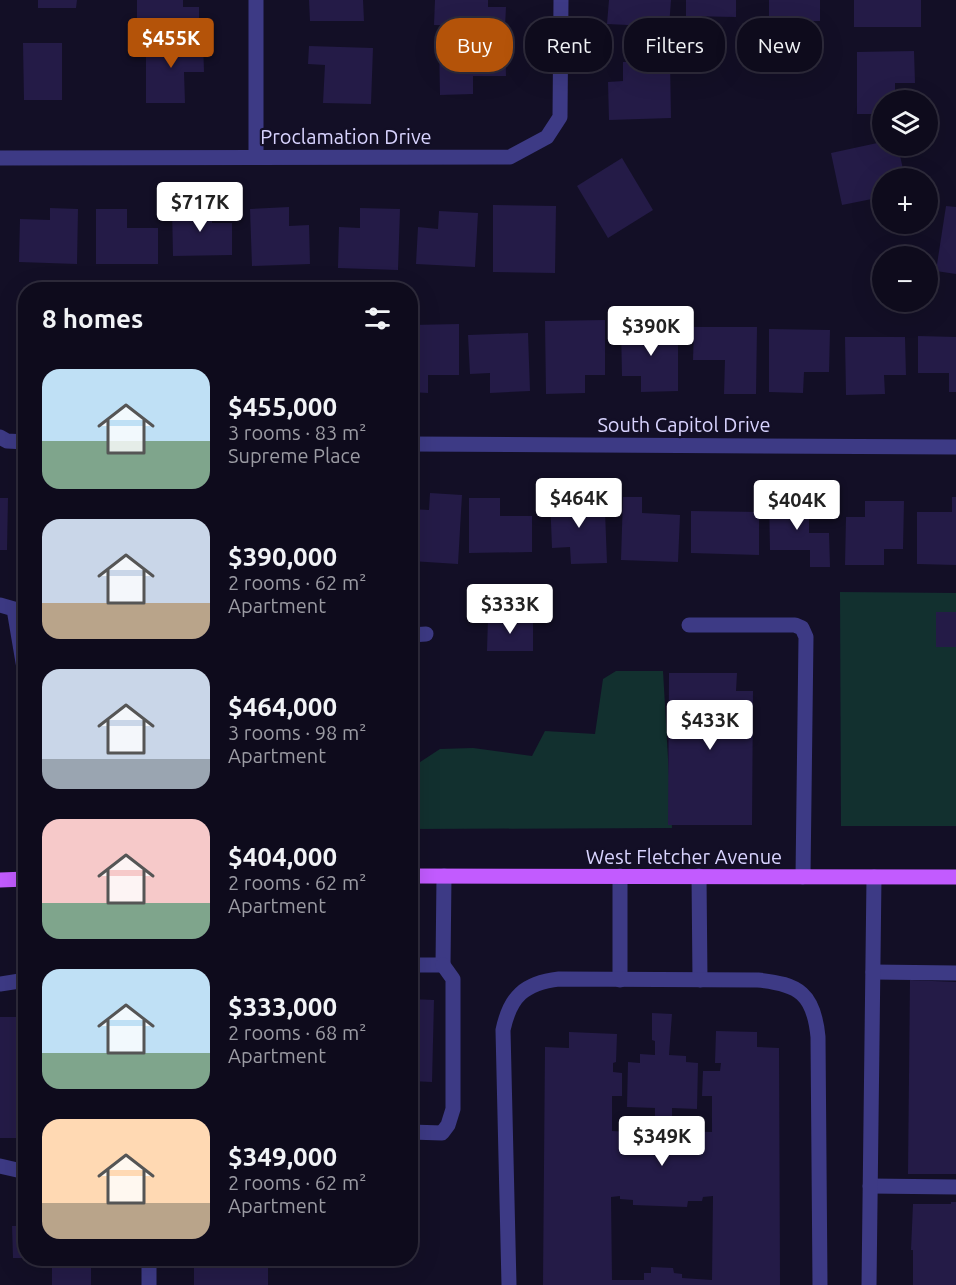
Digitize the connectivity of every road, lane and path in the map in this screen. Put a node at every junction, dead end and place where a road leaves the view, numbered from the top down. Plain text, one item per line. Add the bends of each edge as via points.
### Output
1 (256, 0) edge
2 (561, 0) edge
3 (256, 157) junction
4 (0, 158) edge
5 (0, 437) edge
6 (18, 442) edge
7 (418, 444) edge
8 (956, 447) edge
9 (0, 605) edge
10 (689, 625) dead end
11 (18, 633) edge
12 (418, 876) edge
13 (444, 876) junction
14 (620, 876) junction
15 (699, 876) junction
16 (803, 877) junction
17 (874, 877) junction
18 (956, 877) edge
19 (18, 879) edge
20 (0, 880) edge
21 (418, 965) edge
22 (443, 965) junction
23 (873, 972) junction
24 (956, 973) edge
25 (620, 980) junction
26 (700, 980) junction
27 (18, 981) edge
28 (0, 984) edge
29 (418, 1132) edge
30 (0, 1166) edge
31 (18, 1170) edge
32 (870, 1186) junction
33 (956, 1187) edge
34 (149, 1266) edge
35 (149, 1285) edge
36 (510, 1285) edge
37 (820, 1285) edge
38 (869, 1285) edge

1 - 3 street
2 - 3 street, Proclamation Drive via 560,117 547,137 510,157
3 - 4 street, Proclamation Drive
5 - 6 street
7 - 8 street, South Capitol Drive
9 - 11 street via 14,609
10 - 16 street via 802,628 806,637
12 - 13 main road, West Fletcher Avenue
13 - 14 main road, West Fletcher Avenue
13 - 22 street
14 - 15 main road, West Fletcher Avenue
14 - 25 street
15 - 16 main road, West Fletcher Avenue
15 - 26 street
16 - 17 main road, West Fletcher Avenue
17 - 18 main road, West Fletcher Avenue
17 - 23 street
19 - 20 main road
21 - 22 street
22 - 29 street via 453,979 453,1109 442,1132
23 - 24 street
23 - 32 street
25 - 26 street
25 - 36 street via 545,981 519,994 506,1014 502,1030
26 - 37 street via 779,982 794,987 813,1007 819,1037
27 - 28 street
30 - 31 street
32 - 33 street
32 - 38 street
34 - 35 street

